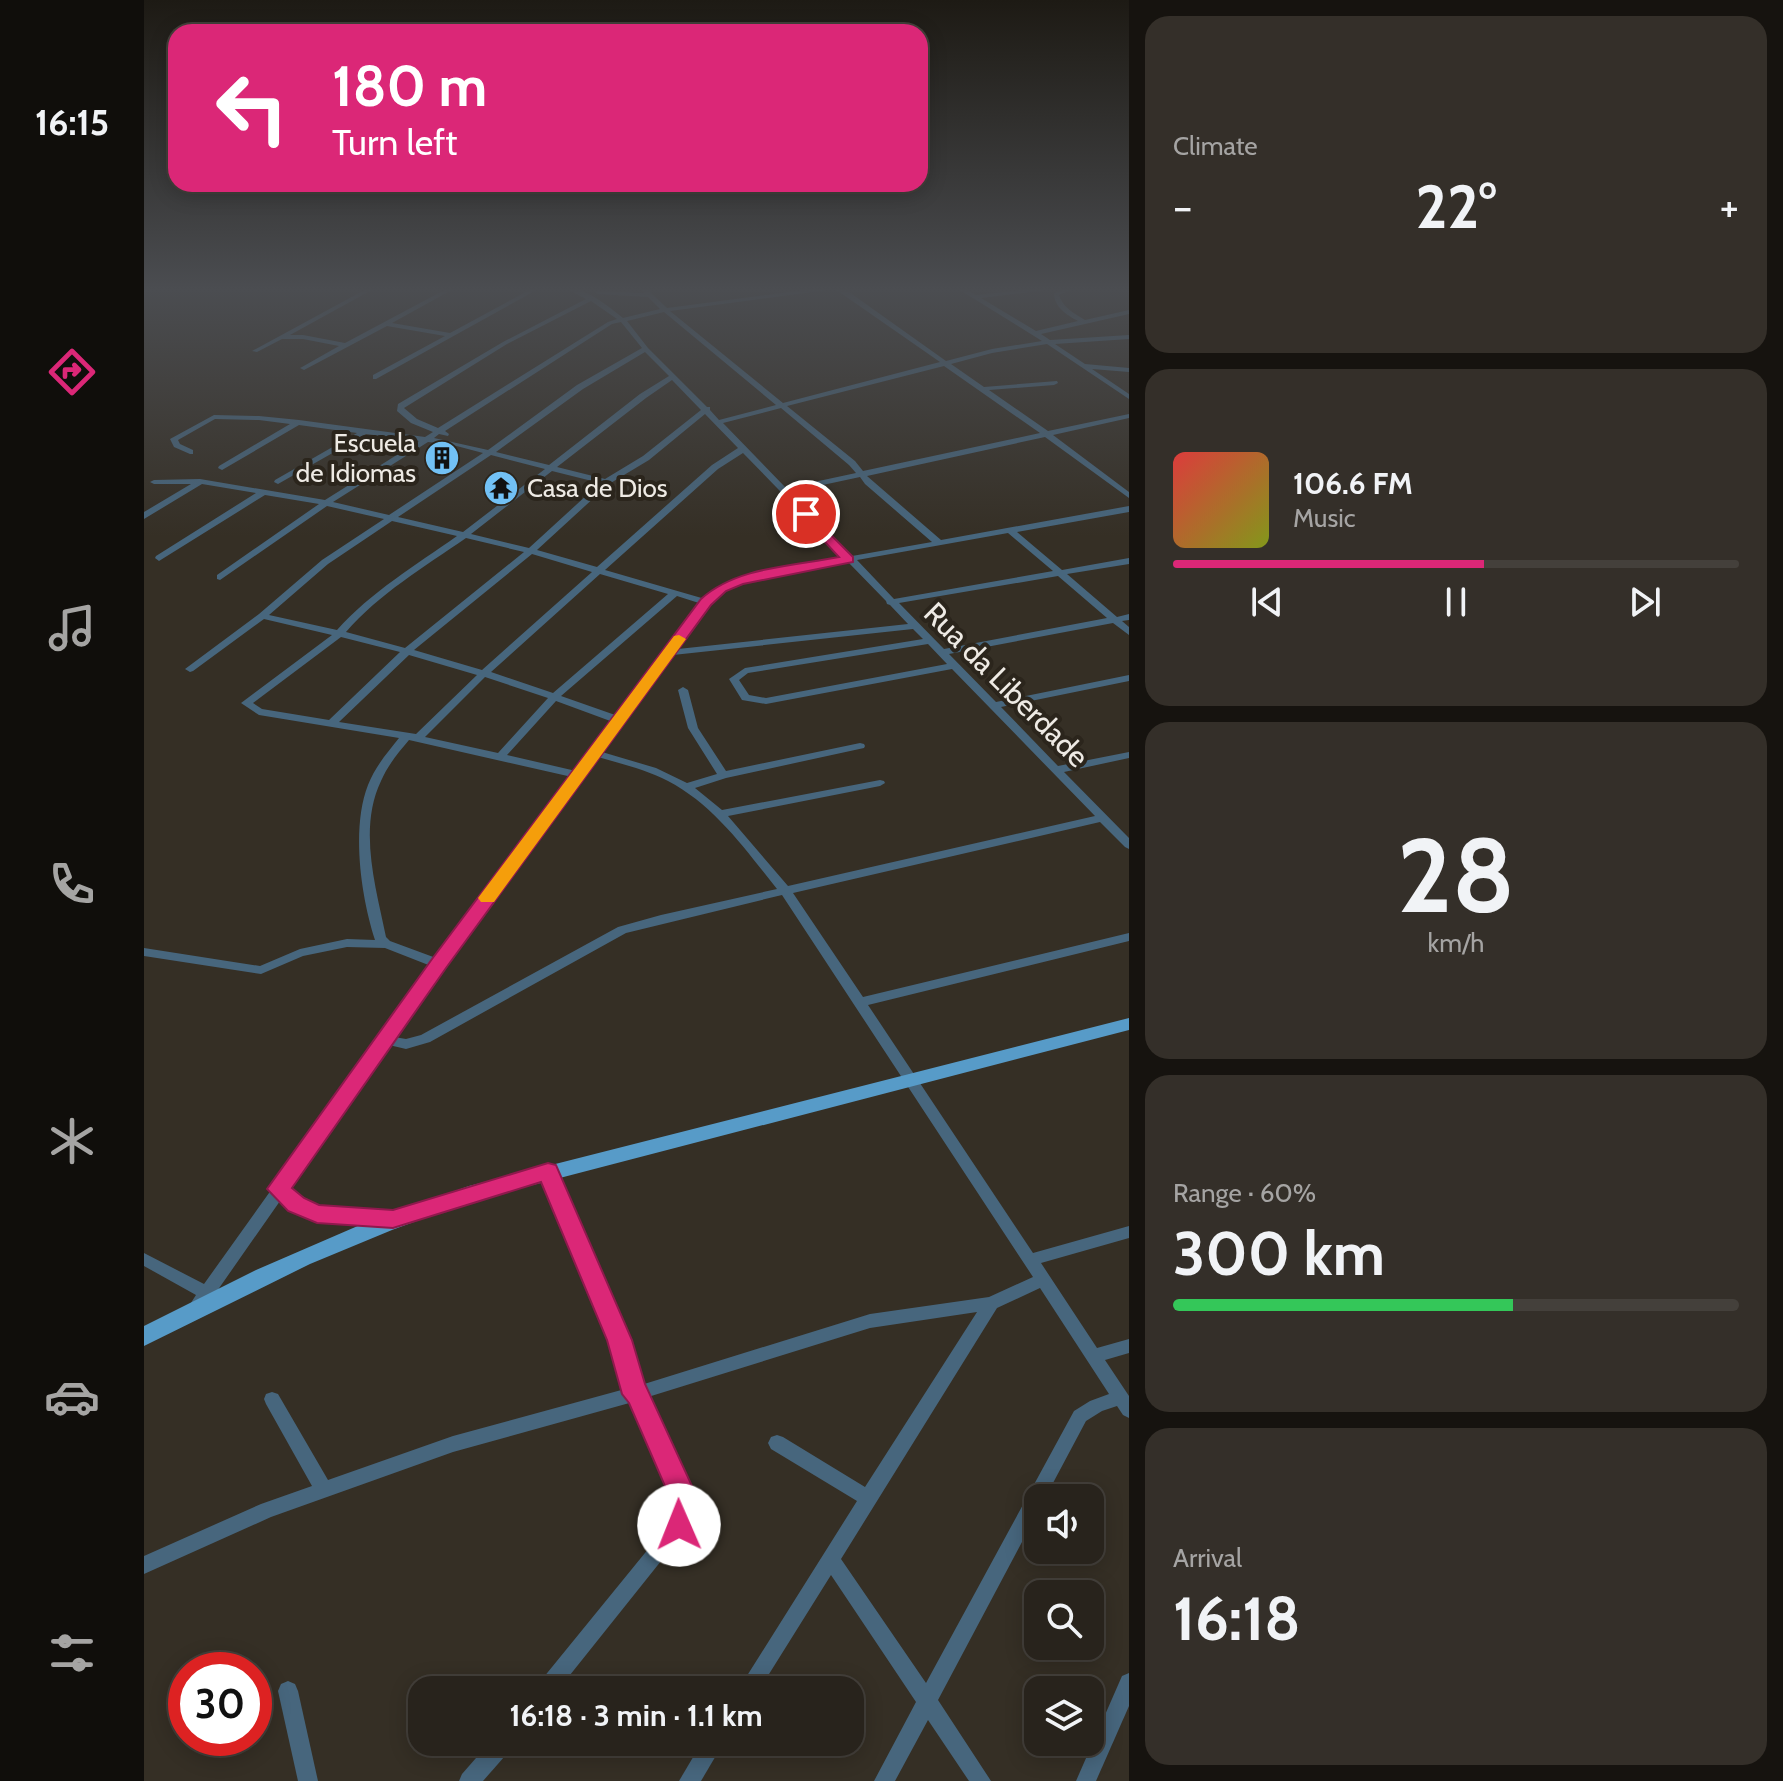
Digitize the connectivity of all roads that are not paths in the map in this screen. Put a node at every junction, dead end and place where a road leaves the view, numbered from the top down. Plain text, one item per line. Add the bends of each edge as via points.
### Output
1 (388, 370) edge
2 (460, 370) edge
3 (533, 370) edge
4 (609, 370) edge
5 (668, 370) edge
6 (738, 370) edge
7 (916, 370) edge
8 (953, 370) edge
9 (1090, 370) edge
10 (674, 376) junction
11 (376, 377) dead end
12 (1054, 383) dead end
13 (981, 389) junction
14 (1129, 397) edge
15 (781, 405) junction
16 (707, 409) junction
17 (1129, 416) edge
18 (299, 422) junction
19 (719, 422) junction
20 (365, 431) junction
21 (440, 432) junction
22 (1044, 432) junction
23 (459, 440) dead end
24 (426, 441) junction
25 (743, 449) junction
26 (190, 452) dead end
27 (490, 452) junction
28 (222, 468) dead end
29 (553, 468) junction
30 (863, 474) junction
31 (200, 481) junction
32 (154, 482) dead end
33 (278, 482) dead end
34 (606, 482) junction
35 (785, 491) junction
36 (264, 492) junction
37 (1129, 496) edge
38 (326, 503) junction
39 (1129, 509) edge
40 (144, 516) edge
41 (390, 516) junction
42 (1011, 531) junction
43 (465, 535) junction
44 (939, 543) junction
45 (531, 551) junction
46 (159, 558) dead end
47 (848, 559) junction
48 (1129, 561) edge
49 (601, 570) junction
50 (1059, 573) junction
51 (220, 577) dead end
52 (676, 592) junction
53 (706, 602) junction
54 (890, 602) junction
55 (262, 616) junction
56 (1129, 617) edge
57 (1115, 620) junction
58 (914, 626) junction
59 (1129, 632) edge
60 (340, 633) junction
61 (928, 641) junction
62 (406, 652) junction
63 (669, 653) junction
64 (941, 653) junction
65 (954, 666) junction
66 (190, 669) dead end
67 (484, 673) junction
68 (1129, 678) edge
69 (683, 690) dead end
70 (555, 696) junction
71 (993, 706) junction
72 (619, 720) junction
73 (332, 723) junction
74 (412, 738) junction
75 (860, 746) dead end
76 (595, 753) junction
77 (1129, 755) edge
78 (500, 757) junction
79 (1056, 770) junction
80 (579, 775) junction
81 (723, 775) junction
82 (880, 783) dead end
83 (686, 787) junction
84 (719, 814) junction
85 (1103, 818) junction
86 (1129, 845) edge
87 (785, 890) junction
88 (1129, 937) edge
89 (386, 944) junction
90 (144, 952) edge
91 (439, 964) junction
92 (858, 1003) junction
93 (1129, 1024) edge
94 (385, 1040) junction
95 (912, 1080) junction
96 (548, 1171) junction
97 (279, 1189) junction
98 (393, 1219) junction
99 (1129, 1232) edge
100 (144, 1259) edge
101 (1030, 1260) junction
102 (1043, 1280) junction
103 (200, 1301) junction
104 (991, 1303) junction
105 (144, 1337) edge
106 (1129, 1346) edge
107 (1094, 1356) junction
108 (637, 1393) junction
109 (272, 1399) dead end
110 (1125, 1403) edge
111 (777, 1443) dead end
112 (324, 1490) junction
113 (869, 1499) junction
114 (831, 1560) junction
115 (144, 1565) edge
116 (557, 1676) edge
117 (757, 1676) edge
118 (1129, 1683) edge
119 (288, 1691) dead end
120 (928, 1701) junction
121 (491, 1756) edge
122 (705, 1756) edge
123 (308, 1781) edge
124 (469, 1781) edge
125 (689, 1781) edge
126 (884, 1781) edge
127 (981, 1781) edge
128 (1086, 1781) edge

1 - 11 street
2 - 21 street via 400,409
3 - 21 street
4 - 27 street
5 - 10 street, Rua da Liberdade
6 - 15 street
7 - 15 street
8 - 13 street
9 - 14 street
10 - 16 street, Rua da Liberdade
10 - 29 street
12 - 13 street
13 - 22 street
15 - 19 street
15 - 30 street
16 - 19 street, Rua da Liberdade
16 - 34 street
17 - 22 street
18 - 20 street
18 - 26 street via 214,417 174,439
18 - 28 street
19 - 25 street, Rua da Liberdade
20 - 24 street
20 - 33 street
21 - 23 street
21 - 24 street
22 - 30 street
22 - 37 street
24 - 27 street
24 - 38 street
25 - 35 street, Rua da Liberdade
25 - 49 street via 715,467
27 - 29 street
27 - 41 street
29 - 34 street
29 - 43 street
30 - 35 street
30 - 44 street
31 - 32 street
31 - 36 street
31 - 40 street
34 - 45 street
35 - 47 street, Rua da Liberdade
36 - 38 street
36 - 46 street
38 - 41 street
38 - 51 street
39 - 42 street
41 - 43 street
41 - 55 street
42 - 44 street
42 - 50 street
43 - 45 street
43 - 60 street via 397,582
44 - 47 street
45 - 49 street
45 - 62 street
47 - 53 street via 739,580
47 - 54 street, Rua da Liberdade
48 - 50 street
49 - 52 street
49 - 67 street
50 - 54 street
50 - 57 street
52 - 53 street
52 - 70 street
53 - 63 street
54 - 58 street, Rua da Liberdade
55 - 60 street
55 - 66 street
56 - 57 street
57 - 59 street
57 - 64 street
58 - 61 street, Rua da Liberdade
58 - 63 street
60 - 62 street
60 - 73 street via 246,703 259,712
61 - 64 street, Rua da Liberdade
61 - 65 street via 745,671 734,679 746,698 766,701
62 - 67 street
62 - 73 street
63 - 72 street
64 - 65 street, Rua da Liberdade
65 - 71 street, Rua da Liberdade
67 - 70 street
67 - 74 street
68 - 71 street
69 - 81 street via 693,728
70 - 72 street
70 - 78 street
71 - 79 street, Rua da Liberdade
72 - 76 street
73 - 74 street
74 - 78 street
74 - 89 street via 378,769 362,835 380,938
75 - 81 street
76 - 80 street
76 - 83 street via 639,765
77 - 79 street
78 - 80 street
79 - 85 street, Rua da Liberdade
80 - 91 street
81 - 83 street
82 - 84 street
83 - 84 street
84 - 87 street
85 - 86 street, Rua da Liberdade
85 - 87 street
87 - 92 street
87 - 94 street via 622,930 425,1039 406,1044
88 - 92 street
89 - 90 street via 347,943 300,953 261,970
89 - 91 street
91 - 94 street
92 - 95 street
93 - 95 main road
94 - 97 street
95 - 96 main road
95 - 101 street
96 - 98 main road
96 - 108 street
97 - 98 main road via 296,1205 317,1214
97 - 103 street
98 - 103 main road
99 - 101 street
100 - 103 street
101 - 102 street
102 - 104 street
102 - 107 street
103 - 105 main road
104 - 108 street via 870,1321
104 - 113 street
106 - 107 street
107 - 110 street
108 - 112 street via 453,1444
108 - 116 street via 684,1508 679,1525
109 - 112 street
110 - 120 street via 1096,1406 1080,1416
111 - 113 street
112 - 115 street
113 - 114 street
114 - 117 street
114 - 120 street
118 - 128 street
119 - 123 street
120 - 126 street
120 - 127 street
121 - 124 street
122 - 125 street

